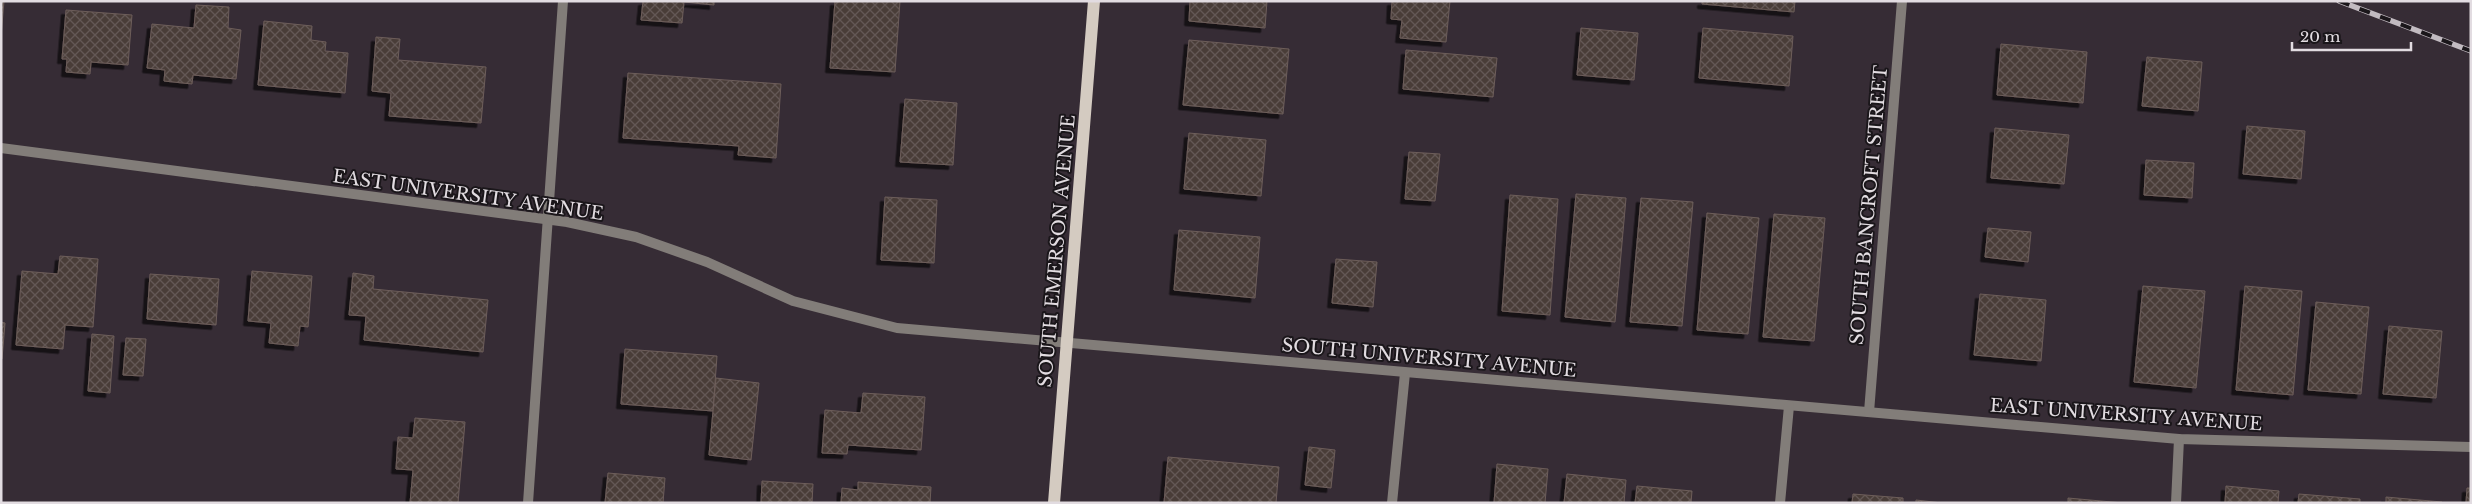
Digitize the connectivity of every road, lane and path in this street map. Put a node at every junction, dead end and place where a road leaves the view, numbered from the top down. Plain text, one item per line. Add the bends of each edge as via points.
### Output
1 (563, 1) edge
2 (1094, 1) edge
3 (1902, 1) edge
4 (1, 148) edge
5 (548, 220) junction
6 (1066, 343) junction
7 (1405, 373) junction
8 (1789, 406) junction
9 (1869, 412) junction
10 (2179, 439) junction
11 (2471, 447) edge
12 (528, 503) edge
13 (1054, 503) edge
14 (1392, 503) edge
15 (1780, 503) edge
16 (2176, 503) edge

1 - 5 street
2 - 6 main road, SOUTH EMERSON AVENUE
3 - 9 street, SOUTH BANCROFT STREET
4 - 5 street, EAST UNIVERSITY AVENUE
5 - 6 street, EAST UNIVERSITY AVENUE via 636,238 707,262 793,301 871,323 924,331
5 - 12 street
6 - 7 street, SOUTH UNIVERSITY AVENUE
6 - 13 main road, SOUTH EMERSON AVENUE
7 - 8 street, SOUTH UNIVERSITY AVENUE
7 - 14 street
8 - 9 street, SOUTH UNIVERSITY AVENUE
8 - 15 street
9 - 10 street, EAST UNIVERSITY AVENUE
10 - 11 street, EAST UNIVERSITY AVENUE
10 - 16 street

